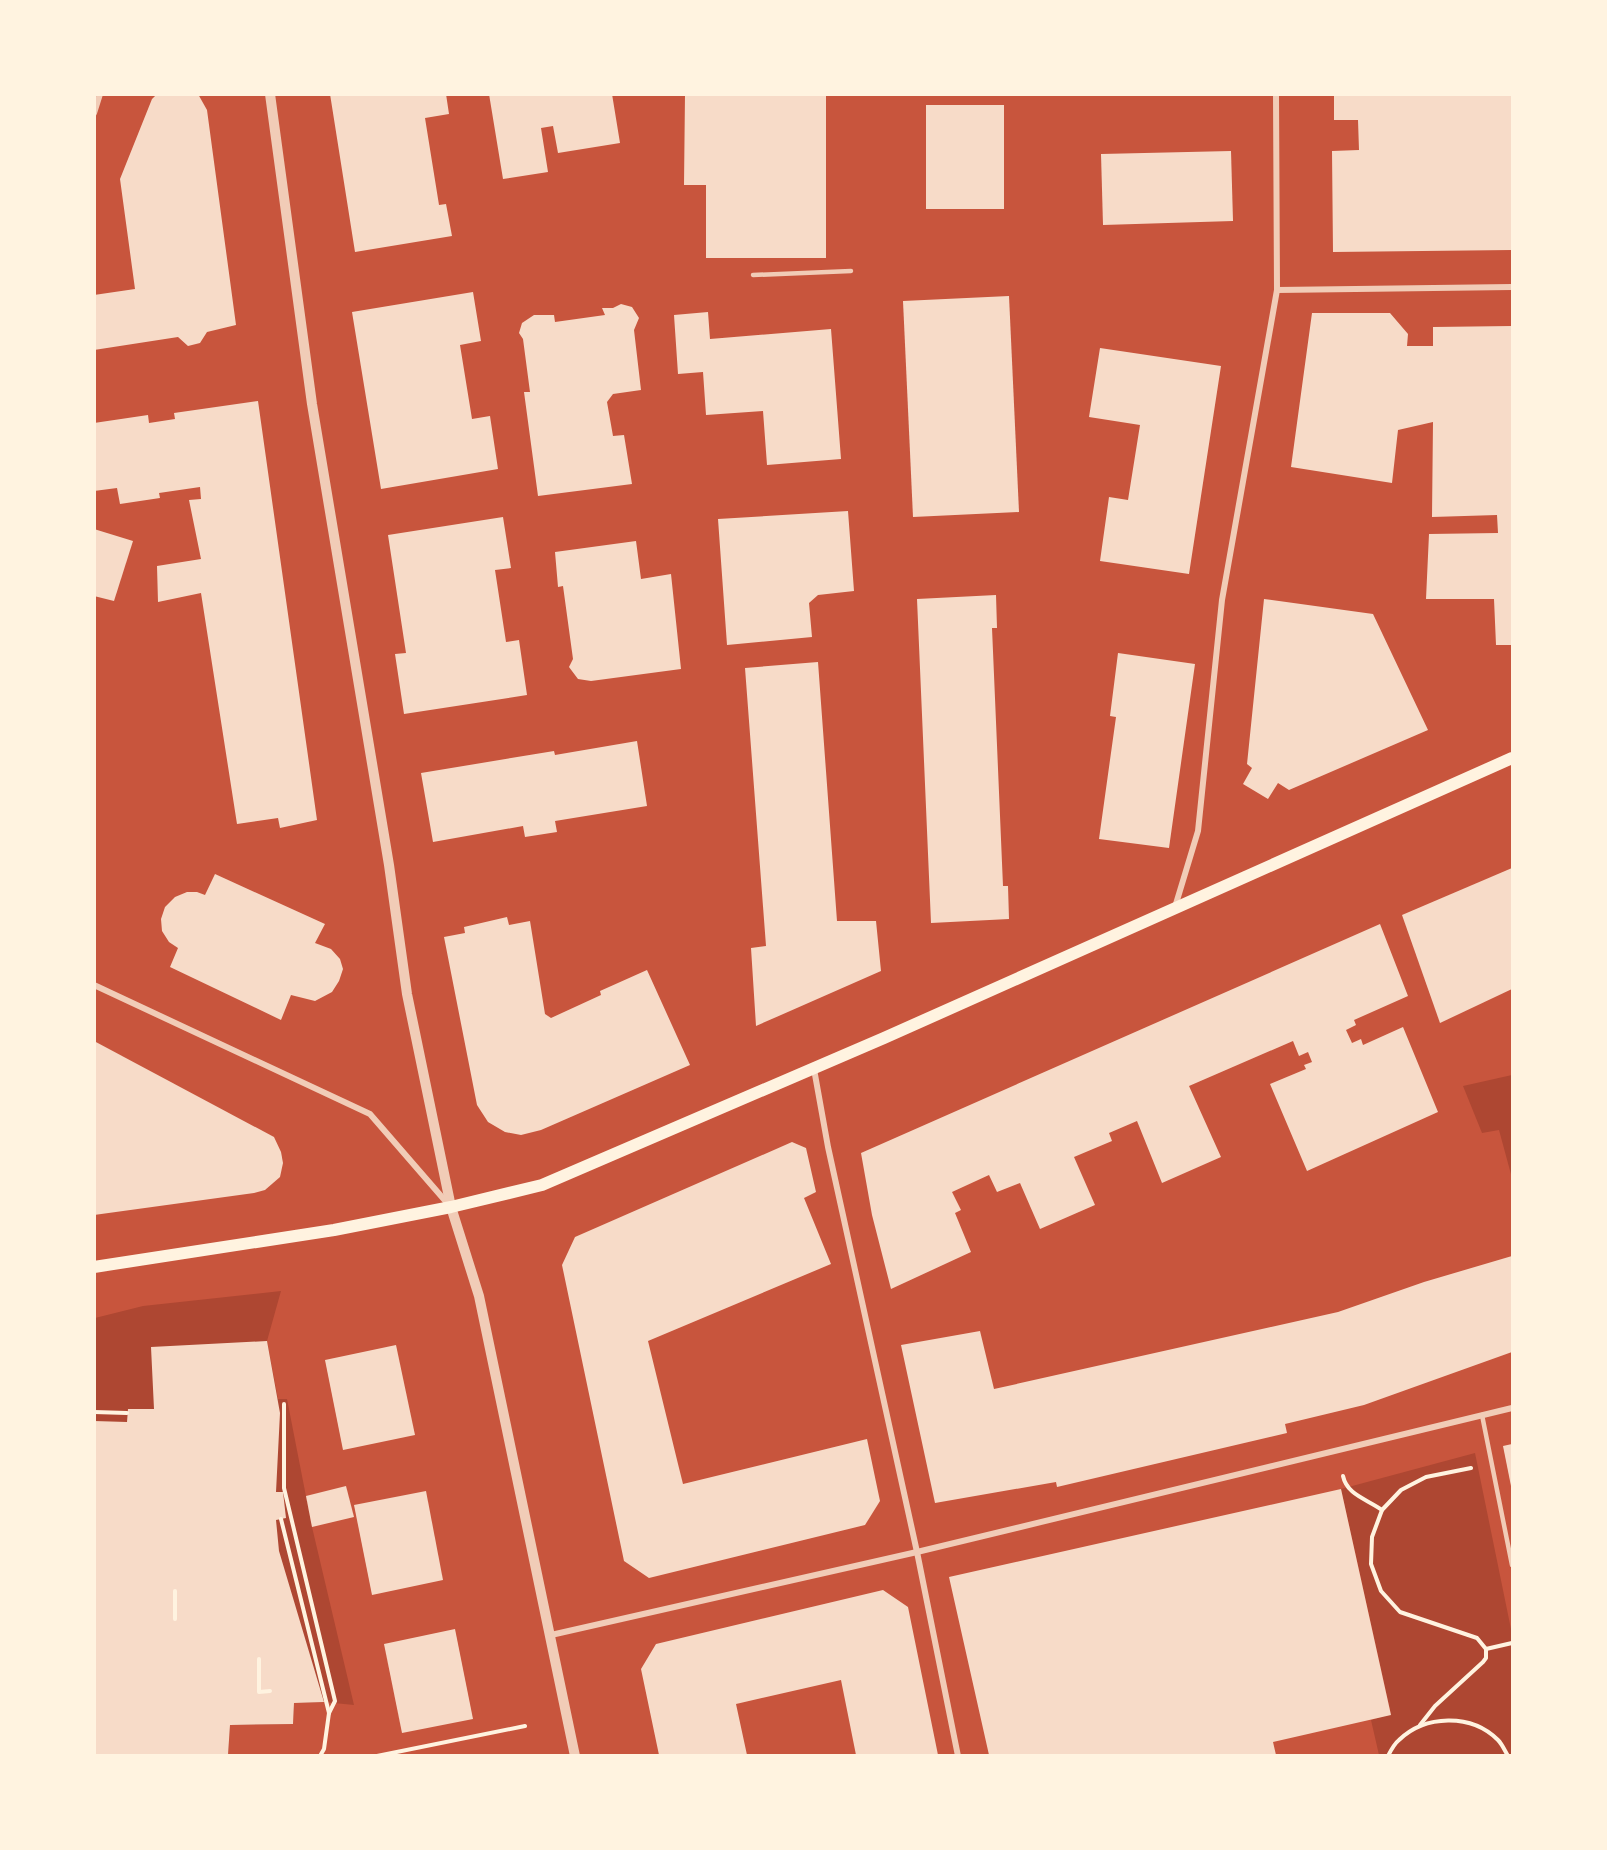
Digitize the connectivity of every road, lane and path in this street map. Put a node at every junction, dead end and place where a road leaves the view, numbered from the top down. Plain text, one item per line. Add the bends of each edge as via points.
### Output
1 (100, 94) edge
2 (270, 94) edge
3 (1276, 94) edge
4 (94, 113) edge
5 (851, 271) dead end
6 (753, 275) dead end
7 (1512, 287) edge
8 (1277, 290) junction
9 (1512, 758) edge
10 (1175, 908) junction
11 (94, 985) edge
12 (814, 1069) junction
13 (451, 1207) junction
14 (94, 1267) edge
15 (284, 1404) dead end
16 (1512, 1408) edge
17 (94, 1412) edge
18 (127, 1413) dead end
19 (1482, 1415) junction
20 (1492, 1464) junction
21 (1343, 1476) dead end
22 (1382, 1510) junction
23 (281, 1519) dead end
24 (917, 1552) junction
25 (1512, 1565) edge
26 (175, 1591) dead end
27 (175, 1618) dead end
28 (551, 1635) junction
29 (1512, 1643) edge
30 (1486, 1649) junction
31 (259, 1659) dead end
32 (270, 1691) dead end
33 (329, 1713) junction
34 (1420, 1725) junction
35 (525, 1726) dead end
36 (320, 1755) edge
37 (377, 1755) edge
38 (575, 1755) edge
39 (958, 1755) edge
40 (1388, 1755) edge
41 (1508, 1755) edge

1 - 4 street
2 - 13 street via 312,404 407,994
3 - 8 street
5 - 6 lane
7 - 8 street
8 - 10 street via 1222,600 1198,831
9 - 10 main road
10 - 12 main road
11 - 13 street via 370,1114
12 - 13 main road via 542,1185
12 - 24 street
13 - 14 main road via 334,1230
13 - 28 street via 479,1296
15 - 33 path via 284,1488 335,1701
16 - 19 street
17 - 18 path
19 - 20 lane
19 - 24 street
20 - 22 path via 1426,1477 1401,1490
20 - 25 lane
21 - 22 path via 1354,1494
22 - 30 path via 1372,1537 1371,1564 1382,1591 1400,1611 1477,1638
23 - 33 path
24 - 28 street
24 - 39 street
26 - 27 path
28 - 38 street
29 - 30 path
30 - 34 path via 1483,1662
31 - 32 path via 259,1692
33 - 36 path
34 - 40 path via 1398,1740
34 - 41 path via 1448,1719 1474,1724 1497,1739
35 - 37 path

